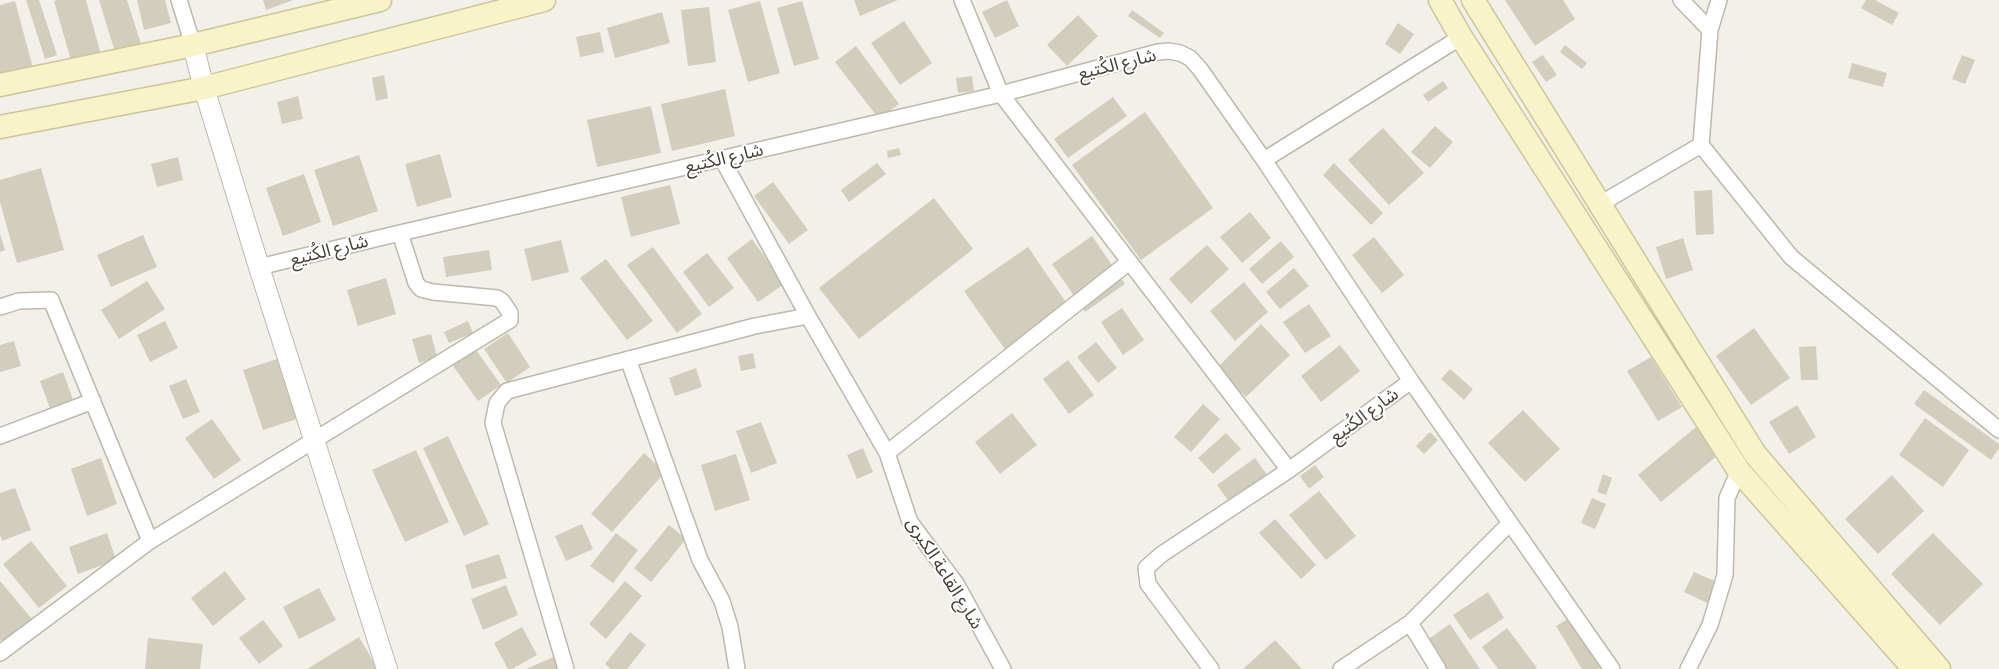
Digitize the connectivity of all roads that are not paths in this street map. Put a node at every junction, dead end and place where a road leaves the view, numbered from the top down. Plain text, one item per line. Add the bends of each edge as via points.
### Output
1 (179, 0) edge
2 (380, 0) edge
3 (544, 0) edge
4 (962, 0) edge
5 (1440, 0) edge
6 (1473, 0) edge
7 (1681, 0) edge
8 (1719, 0) edge
9 (1710, 30) junction
10 (1461, 37) junction
11 (193, 45) junction
12 (0, 85) edge
13 (204, 88) junction
14 (1000, 94) junction
15 (0, 127) edge
16 (1701, 145) junction
17 (722, 159) junction
18 (1264, 160) junction
19 (1600, 204) junction
20 (400, 233) junction
21 (1129, 262) junction
22 (259, 268) junction
23 (0, 307) edge
24 (808, 316) junction
25 (628, 359) junction
26 (1411, 381) junction
27 (93, 400) junction
28 (1999, 430) edge
29 (0, 436) edge
30 (314, 441) junction
31 (887, 453) junction
32 (1289, 470) junction
33 (1740, 471) junction
34 (1510, 523) junction
35 (150, 541) junction
36 (1410, 623) junction
37 (0, 652) edge
38 (387, 669) edge
39 (566, 669) edge
40 (737, 669) edge
41 (1003, 669) edge
42 (1211, 669) edge
43 (1341, 669) edge
44 (1438, 669) edge
45 (1612, 669) edge
46 (1688, 669) edge
47 (1914, 669) edge
48 (1939, 669) edge

1 - 11 street
2 - 11 main road
3 - 13 main road
4 - 14 street
5 - 10 main road
6 - 19 main road
7 - 9 street
8 - 9 street
9 - 16 street
10 - 18 street
10 - 33 main road
11 - 12 main road
11 - 13 street
13 - 15 main road
13 - 22 street
14 - 17 street, شارع الكُتيع
14 - 18 street, شارع الكُتيع via 1158,52 1180,53 1200,69
14 - 21 street
16 - 19 street
16 - 28 street via 1791,257
17 - 20 street, شارع الكُتيع
17 - 24 street, شارع القاعة الكبرى
18 - 26 street, شارع الكُتيع
19 - 48 main road via 1755,454
20 - 22 street, شارع الكُتيع
20 - 30 street via 416,283 421,289 497,298 510,313 510,320
21 - 31 street
21 - 32 street
22 - 30 street
23 - 27 street via 52,300
24 - 25 street via 755,326
24 - 31 street, شارع القاعة الكبرى
25 - 39 street via 507,391 498,404 493,423
25 - 40 street via 700,560 722,601
26 - 32 street, شارع الكُتيع
26 - 34 street
27 - 29 street
27 - 35 street
30 - 35 street
30 - 38 street
31 - 41 street, شارع القاعة الكبرى via 910,522 957,586
32 - 42 street, شارع الكُتيع via 1162,554 1146,568 1148,584
33 - 46 street via 1727,498 1725,575 1710,625
33 - 47 main road
34 - 36 street
34 - 45 street
35 - 37 street
36 - 43 street
36 - 44 street

